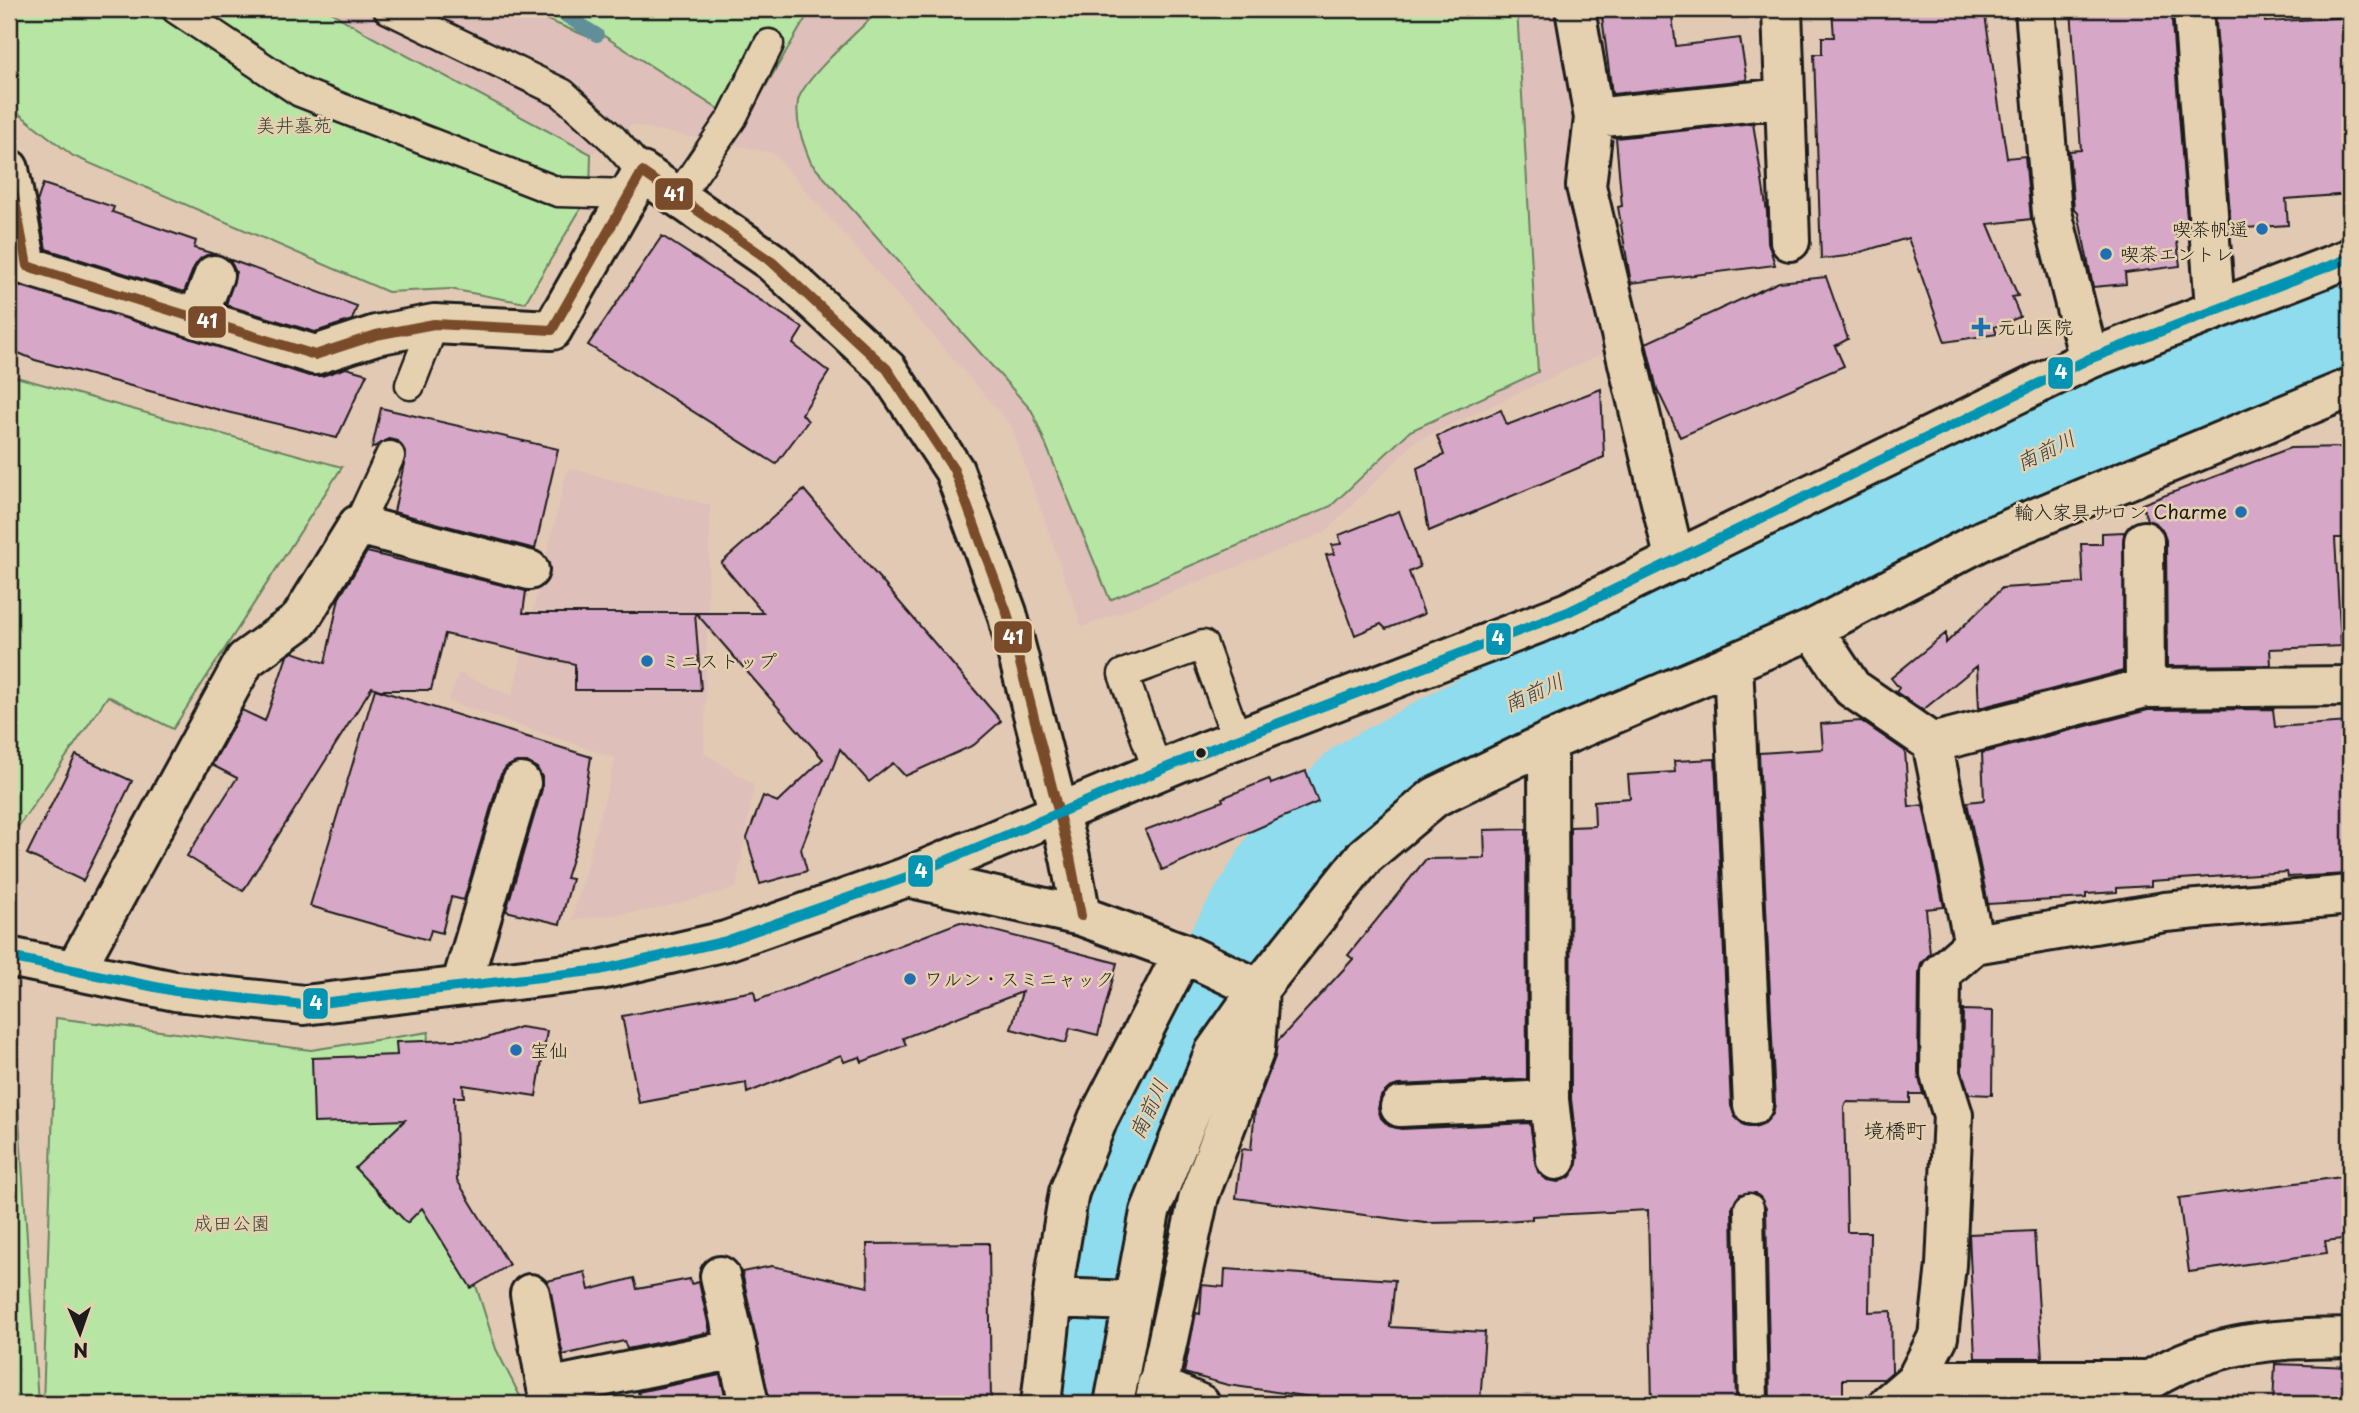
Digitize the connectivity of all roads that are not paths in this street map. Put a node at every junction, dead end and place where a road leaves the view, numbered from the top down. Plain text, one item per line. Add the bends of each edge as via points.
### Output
1 (176, 9) edge
2 (388, 9) edge
3 (1575, 9) edge
4 (1782, 9) edge
5 (2035, 9) edge
6 (2193, 9) edge
7 (769, 44) dead end
8 (1785, 98) junction
9 (1594, 118) junction
10 (9, 176) edge
11 (636, 183) junction
12 (678, 197) junction
13 (1790, 241) dead end
14 (2350, 258) edge
15 (214, 275) dead end
16 (2215, 308) junction
17 (197, 319) junction
18 (434, 324) junction
19 (2089, 359) junction
20 (410, 385) dead end
21 (2350, 388) edge
22 (390, 456) dead end
23 (358, 526) junction
24 (2144, 541) dead end
25 (1675, 561) junction
26 (529, 570) dead end
27 (1813, 629) junction
28 (1733, 663) junction
29 (2350, 687) edge
30 (2145, 688) junction
31 (1237, 739) junction
32 (1548, 742) junction
33 (1932, 743) junction
34 (1158, 772) junction
35 (521, 783) dead end
36 (1057, 815) junction
37 (907, 877) junction
38 (2350, 895) edge
39 (1081, 916) junction
40 (1974, 944) junction
41 (1183, 953) junction
42 (9, 957) edge
43 (75, 970) junction
44 (461, 986) junction
45 (1259, 989) junction
46 (1549, 1100) junction
47 (1752, 1105) dead end
48 (1399, 1107) dead end
49 (1556, 1160) dead end
50 (1749, 1208) dead end
51 (720, 1276) dead end
52 (530, 1294) dead end
53 (1052, 1298) junction
54 (1133, 1301) junction
55 (2350, 1338) edge
56 (737, 1349) junction
57 (1902, 1392) edge
58 (1156, 1395) edge
59 (749, 1404) edge
60 (1041, 1404) edge
61 (1114, 1404) edge
62 (1200, 1404) edge
63 (1753, 1404) edge

1 - 11 lane via 300,92 558,192
2 - 11 lane via 562,93 613,139
3 - 9 street
4 - 8 street
5 - 19 street via 2052,213
6 - 16 street
7 - 12 lane via 732,118
8 - 9 street
8 - 13 street
9 - 25 street via 1586,186
10 - 17 street via 27,265
11 - 12 street
11 - 18 street via 552,330
12 - 36 street via 772,262 887,369 954,470 1007,613
14 - 16 street
15 - 17 street
16 - 19 street
17 - 18 street via 315,355 376,335
18 - 20 lane
19 - 25 street
21 - 27 street via 1985,540
22 - 23 lane
23 - 26 street
23 - 43 street via 299,621 245,660
24 - 30 street
25 - 31 street via 1568,612
27 - 28 street
27 - 33 street via 1852,688
28 - 32 street
28 - 47 street
29 - 30 street
30 - 33 street
31 - 34 street
31 - 34 lane via 1203,645 1123,674
32 - 45 street via 1435,797 1365,856
32 - 46 street
33 - 40 street
34 - 36 street
35 - 44 street
36 - 37 street
36 - 39 street
37 - 39 street
37 - 44 street via 726,940 600,970
38 - 40 street via 2165,912
39 - 41 street
40 - 57 street via 1941,973 1940,1074 1953,1115 1946,1265 1938,1337
41 - 45 street
41 - 53 street via 1098,1119 1069,1192
42 - 43 street
43 - 44 street via 176,991 304,1005
45 - 54 street via 1214,1053 1155,1200
45 - 58 street via 1255,1049 1199,1196
46 - 48 street
46 - 49 street
50 - 63 lane
51 - 56 street
52 - 56 street via 547,1388
53 - 54 street
53 - 60 street
54 - 61 street
55 - 57 street via 2264,1339 2182,1360 2150,1380
56 - 59 street
58 - 62 street

